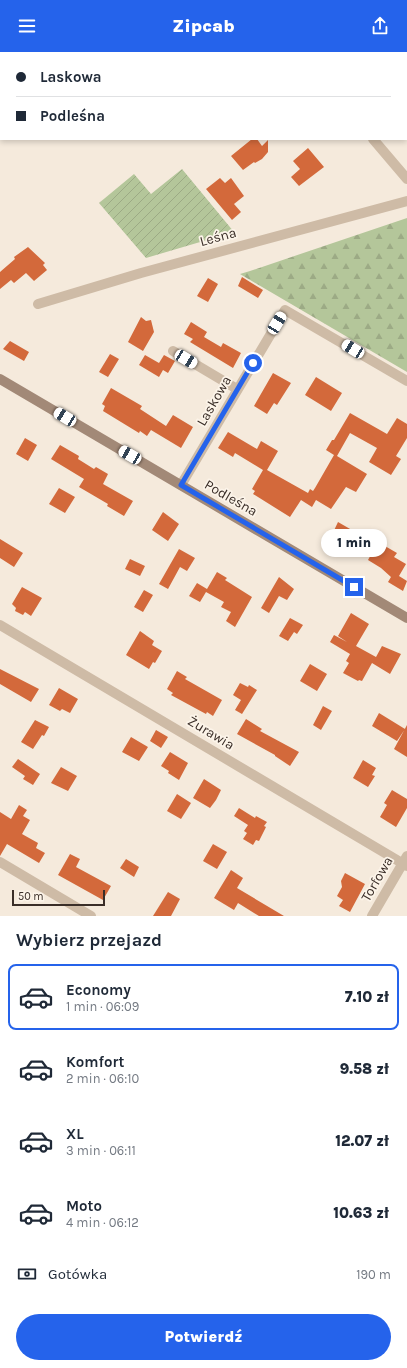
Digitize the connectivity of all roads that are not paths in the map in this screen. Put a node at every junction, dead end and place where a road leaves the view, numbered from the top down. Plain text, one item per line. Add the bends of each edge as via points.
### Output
1 (374, 140) edge
2 (407, 179) edge
3 (407, 201) edge
4 (38, 304) dead end
5 (173, 351) dead end
6 (0, 379) edge
7 (407, 381) edge
8 (237, 389) junction
9 (181, 485) junction
10 (407, 618) edge
11 (0, 625) edge
12 (0, 862) edge
13 (406, 862) edge
14 (91, 916) edge
15 (372, 916) edge

1 - 2 street
3 - 4 street, Leśna via 141,273
5 - 8 street
6 - 9 street, Podleśna
7 - 8 street, Laskowa via 285,310
8 - 9 street, Laskowa
9 - 10 street, Podleśna
11 - 13 street, Żurawia
12 - 14 street
13 - 15 street, Torfowa

